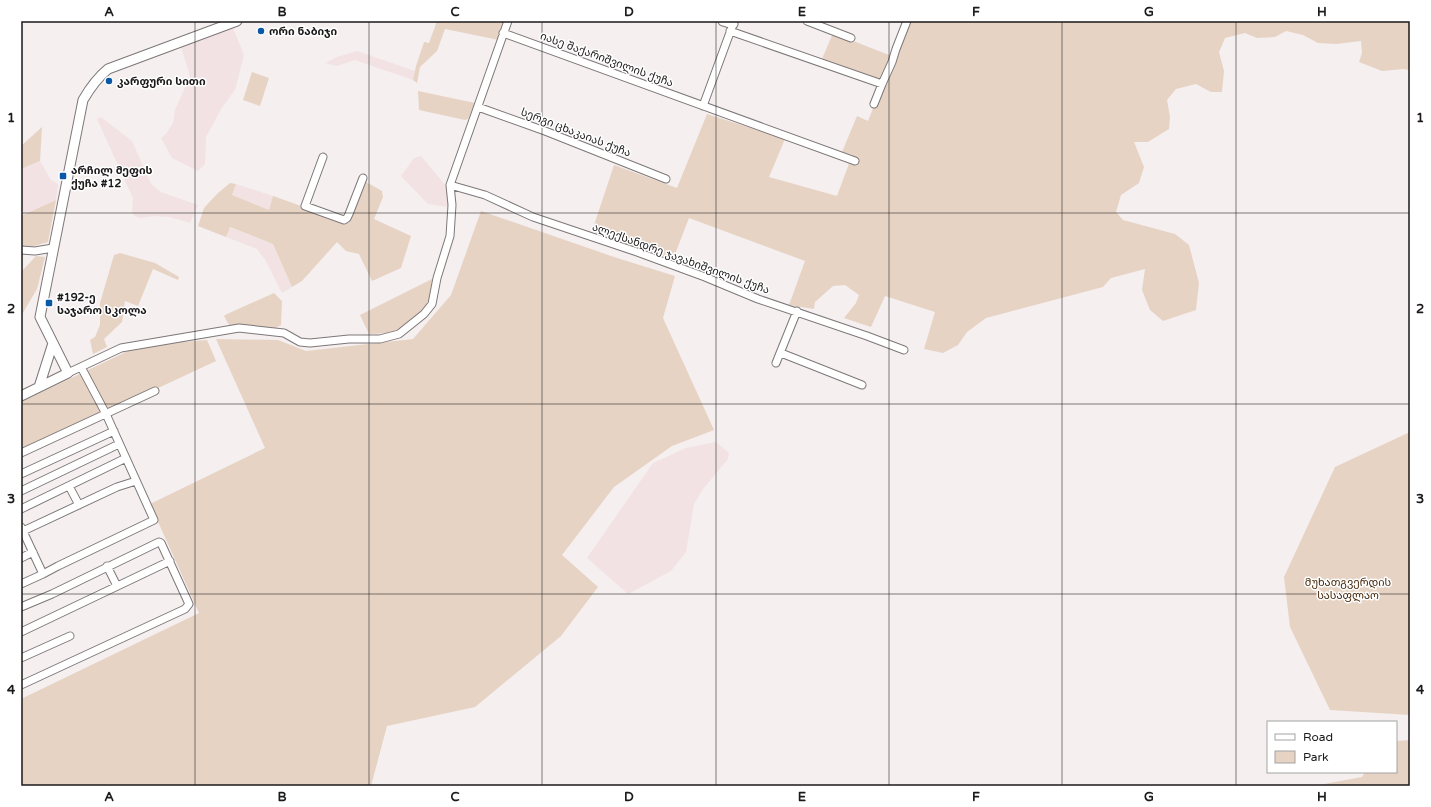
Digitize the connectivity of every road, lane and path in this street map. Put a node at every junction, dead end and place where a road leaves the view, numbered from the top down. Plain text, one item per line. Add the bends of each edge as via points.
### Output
1 (237, 21) edge
2 (508, 21) edge
3 (723, 21) edge
4 (807, 21) edge
5 (907, 21) edge
6 (732, 25) edge
7 (504, 33) junction
8 (851, 38) dead end
9 (882, 84) junction
10 (874, 104) dead end
11 (703, 106) junction
12 (478, 107) junction
13 (322, 158) dead end
14 (855, 161) dead end
15 (363, 178) dead end
16 (666, 179) dead end
17 (450, 185) junction
18 (53, 248) junction
19 (21, 250) edge
20 (797, 311) junction
21 (53, 343) junction
22 (904, 350) dead end
23 (781, 352) junction
24 (776, 363) dead end
25 (81, 367) junction
26 (68, 373) junction
27 (862, 385) dead end
28 (39, 387) junction
29 (155, 391) dead end
30 (21, 396) edge
31 (106, 414) junction
32 (114, 431) junction
33 (119, 444) junction
34 (21, 453) edge
35 (126, 458) junction
36 (21, 474) edge
37 (136, 481) junction
38 (69, 486) junction
39 (21, 491) edge
40 (79, 505) junction
41 (21, 509) edge
42 (22, 530) edge
43 (33, 552) junction
44 (21, 558) edge
45 (170, 561) junction
46 (107, 566) junction
47 (43, 574) junction
48 (21, 584) edge
49 (117, 586) junction
50 (21, 606) edge
51 (21, 632) edge
52 (70, 636) dead end
53 (21, 658) edge
54 (21, 685) edge

1 - 18 street via 108,69 96,80 83,100
2 - 7 street
3 - 6 street
4 - 8 street
5 - 9 street
6 - 9 street
6 - 11 street
7 - 11 street, იასე შაქარიშვილის ქუჩა
7 - 12 street
9 - 10 street
11 - 14 street, იასე შაქარიშვილის ქუჩა
12 - 16 street, სერგი ცხაკაიას ქუჩა
12 - 17 street
13 - 15 street via 305,206 346,220
17 - 20 street, ალექსანდრე ჯავახიშვილის ქუჩა via 485,196 533,217 644,254 758,299
17 - 25 street via 450,236 432,304 424,314 399,334 380,338 299,343 284,333 239,328 121,348
18 - 19 street
18 - 21 street via 40,317
20 - 22 street, ალექსანდრე ჯავახიშვილის ქუჩა
20 - 23 street
21 - 26 street
21 - 28 street
23 - 24 street
23 - 27 street
25 - 26 street
25 - 31 street
26 - 28 street
28 - 30 street
29 - 31 street
31 - 32 street
31 - 34 street
32 - 33 street
32 - 36 street
33 - 35 street
33 - 39 street
35 - 37 street
35 - 38 street
37 - 40 street
37 - 47 street via 154,520
38 - 40 street
38 - 41 street
40 - 42 street
42 - 43 street
43 - 44 street
43 - 47 street
45 - 46 street via 159,542
45 - 49 street
45 - 54 street via 189,604 188,607
46 - 49 street
46 - 50 street via 52,594
47 - 48 street
49 - 51 street
52 - 53 street

